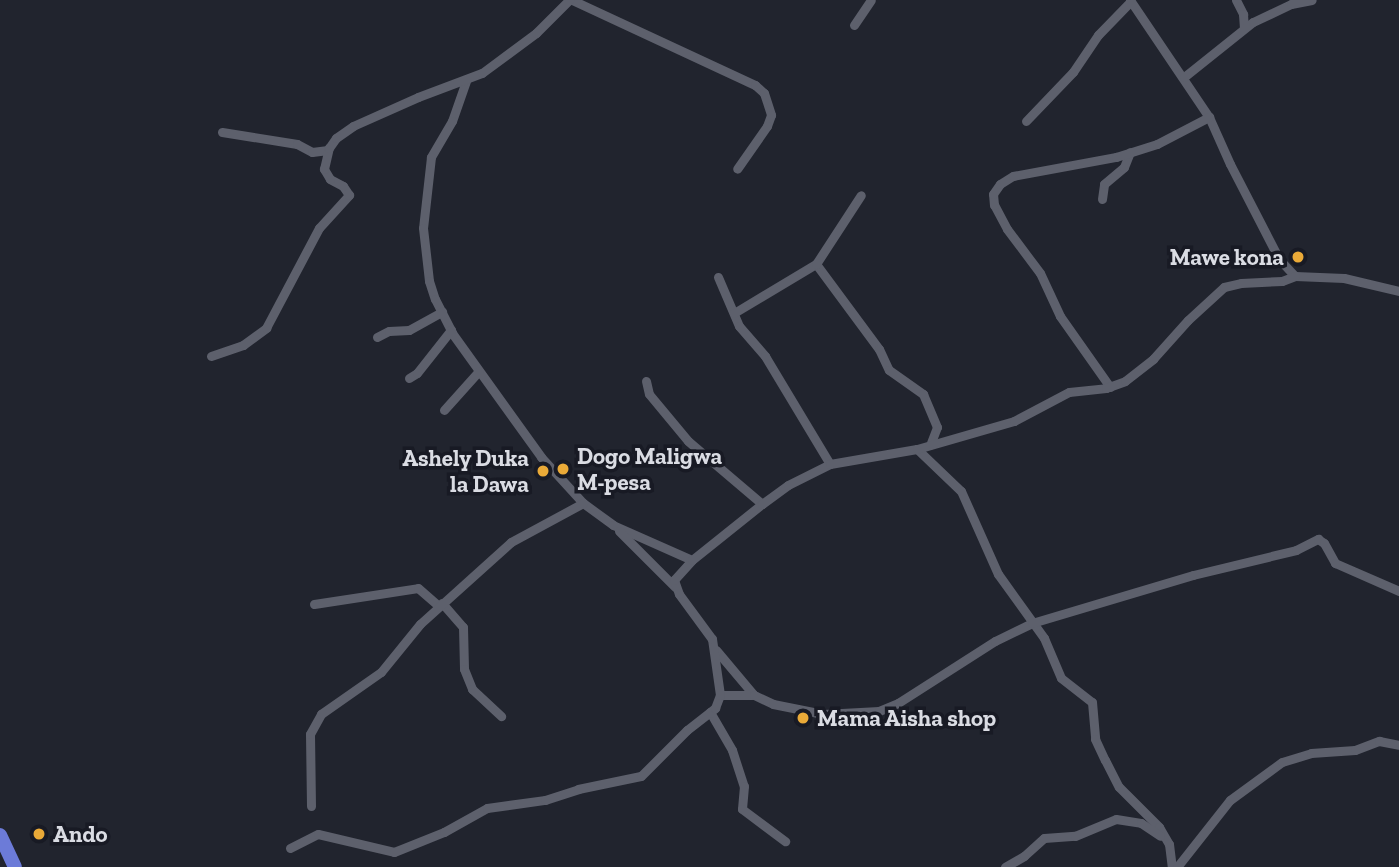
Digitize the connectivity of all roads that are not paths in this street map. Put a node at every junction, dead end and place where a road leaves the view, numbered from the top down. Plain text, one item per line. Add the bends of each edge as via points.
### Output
1 (571, 0) edge
2 (872, 0) edge
3 (1236, 0) edge
4 (1312, 0) edge
5 (1131, 1) edge
6 (854, 25) dead end
7 (1244, 28) junction
8 (1184, 76) junction
9 (466, 81) junction
10 (1209, 117) junction
11 (1026, 121) dead end
12 (222, 132) dead end
13 (328, 150) junction
14 (1130, 152) junction
15 (737, 169) dead end
16 (862, 195) dead end
17 (1102, 199) dead end
18 (816, 264) junction
19 (1296, 276) junction
20 (718, 277) dead end
21 (1399, 291) edge
22 (442, 312) junction
23 (734, 313) junction
24 (451, 330) junction
25 (377, 337) dead end
26 (211, 356) dead end
27 (479, 371) junction
28 (409, 378) dead end
29 (646, 381) dead end
30 (1110, 387) junction
31 (444, 410) dead end
32 (930, 445) junction
33 (917, 449) junction
34 (830, 464) junction
35 (583, 503) junction
36 (762, 504) junction
37 (612, 525) junction
38 (692, 560) junction
39 (675, 587) junction
40 (1399, 591) edge
41 (314, 604) dead end
42 (440, 605) junction
43 (1032, 623) junction
44 (716, 650) junction
45 (720, 695) junction
46 (754, 695) junction
47 (710, 712) junction
48 (501, 716) dead end
49 (1399, 745) edge
50 (311, 806) dead end
51 (0, 835) edge
52 (785, 841) dead end
53 (1169, 844) junction
54 (290, 848) dead end
55 (15, 867) edge
56 (1005, 867) edge
57 (1172, 867) edge
58 (1177, 867) edge

1 - 9 street via 513,52
1 - 15 street via 764,93 771,115 768,126
2 - 6 street
3 - 7 street
4 - 7 street via 1270,13
5 - 8 street
5 - 11 street
7 - 8 street
8 - 10 street
9 - 13 street via 436,89 353,126
9 - 22 street via 452,121 432,157 424,216 429,281
10 - 14 street via 1157,144
10 - 19 street via 1279,259
12 - 13 street via 297,144 312,152
13 - 26 street via 324,169 346,189 348,198 310,241 266,328 243,345
14 - 17 street via 1124,167 1104,184
14 - 30 street via 1013,176 1000,184 992,200 1040,273 1060,316
16 - 18 street
18 - 23 street
18 - 32 street via 880,349 889,370 923,394 937,427
19 - 21 street via 1344,278
19 - 30 street via 1224,287 1153,359
20 - 23 street
22 - 24 street
22 - 25 street via 409,330
23 - 34 street
24 - 27 street
24 - 28 street
27 - 31 street
27 - 35 street via 541,457
29 - 36 street via 649,394 688,441
30 - 32 street via 1069,392 1014,421
32 - 33 street
33 - 34 street
33 - 43 street via 961,491 998,574
34 - 36 street
35 - 37 street
35 - 42 street via 519,536
36 - 38 street
37 - 38 street
37 - 39 street
38 - 39 street via 676,575
39 - 44 street
40 - 43 street via 1335,563 1318,539 1286,553
41 - 42 street via 418,588
42 - 48 street via 463,627 464,669 472,689
42 - 50 street via 381,672 338,701 313,725
43 - 46 street via 879,711 823,713 773,704
43 - 53 street via 1044,638 1061,678 1092,702 1095,739 1119,787 1159,827
44 - 45 street
44 - 46 street
45 - 46 street
45 - 47 street
47 - 52 street via 732,750 744,786 742,809
47 - 54 street via 637,778 545,800 487,808 394,852 318,834
49 - 58 street via 1379,741 1354,750 1311,753 1282,762 1230,800
51 - 55 highway
53 - 56 street via 1141,823 1116,819 1075,836 1044,838
53 - 57 street

